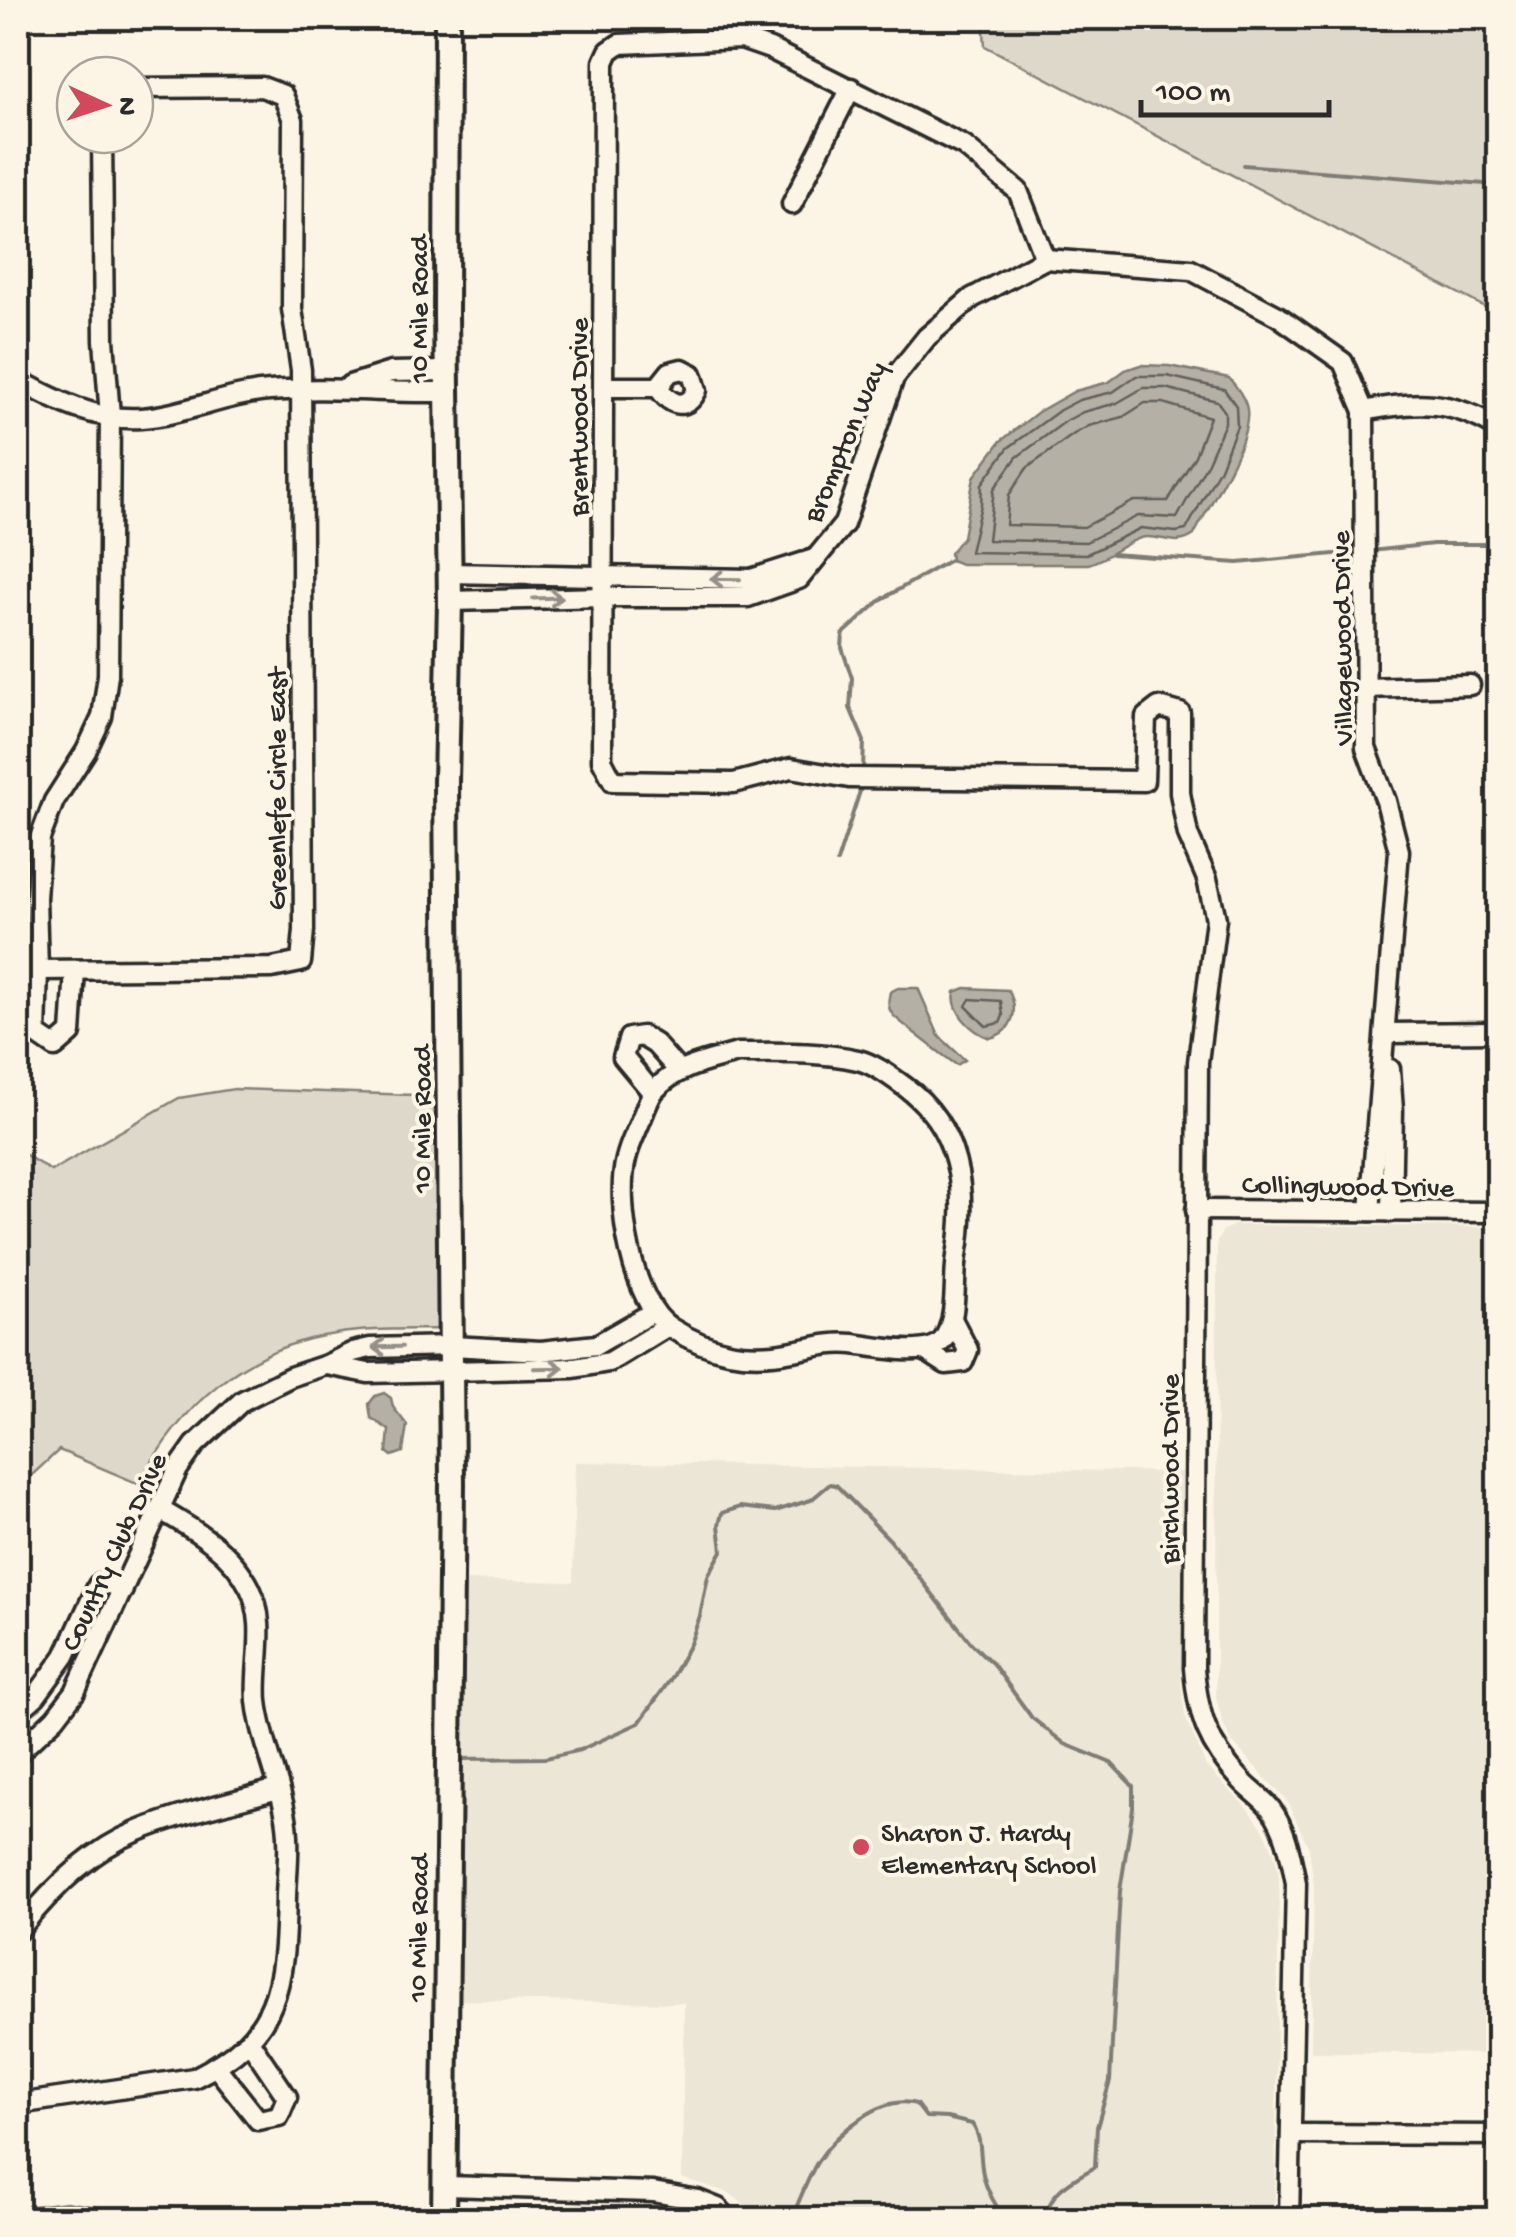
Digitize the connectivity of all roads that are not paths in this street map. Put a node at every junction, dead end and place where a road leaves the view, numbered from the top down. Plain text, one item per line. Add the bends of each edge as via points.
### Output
1 (447, 18) edge
2 (155, 88) edge
3 (851, 88) junction
4 (102, 155) edge
5 (792, 204) dead end
6 (1045, 260) junction
7 (18, 380) edge
8 (447, 381) junction
9 (604, 386) junction
10 (658, 387) dead end
11 (299, 388) junction
12 (1364, 411) junction
13 (110, 416) junction
14 (1498, 428) edge
15 (819, 557) junction
16 (449, 574) junction
17 (604, 576) junction
18 (604, 596) junction
19 (450, 601) junction
20 (1470, 684) dead end
21 (1364, 688) junction
22 (1144, 781) junction
23 (1180, 781) junction
24 (38, 970) junction
25 (75, 970) junction
26 (1498, 1032) edge
27 (1387, 1033) junction
28 (678, 1070) junction
29 (652, 1092) junction
30 (1196, 1210) junction
31 (1370, 1212) junction
32 (1391, 1212) junction
33 (1498, 1212) edge
34 (653, 1312) junction
35 (953, 1321) junction
36 (668, 1326) junction
37 (452, 1346) junction
38 (926, 1351) junction
39 (326, 1365) junction
40 (452, 1372) junction
41 (159, 1509) junction
42 (123, 1590) junction
43 (18, 1712) edge
44 (18, 1753) edge
45 (278, 1789) junction
46 (18, 1931) edge
47 (250, 2042) junction
48 (217, 2068) junction
49 (18, 2104) edge
50 (1292, 2134) junction
51 (1498, 2135) edge
52 (446, 2186) junction
53 (517, 2190) junction
54 (653, 2192) junction
55 (516, 2218) edge
56 (444, 2219) edge
57 (651, 2219) edge
58 (690, 2220) edge
59 (729, 2220) edge
60 (1288, 2220) edge

1 - 8 main road, 10 Mile Road
2 - 11 street via 262,86 283,94 293,120 292,309
3 - 5 street
3 - 6 street via 964,146 1018,191
3 - 9 street, Brentwood Drive via 741,40 619,44 609,52
4 - 13 street
6 - 12 street, Villagewood Drive via 1191,270 1278,316 1343,362
6 - 15 street, Brompton Way via 972,298 894,378 844,524
7 - 13 street via 65,406
8 - 11 street via 392,372 340,388
8 - 16 main road, 10 Mile Road
9 - 10 street
9 - 17 street, Brentwood Drive
11 - 13 street via 142,418
11 - 25 street, Greenlefe Circle East via 301,962
12 - 14 street via 1405,402 1443,404
12 - 21 street, Villagewood Drive
13 - 24 street via 106,689 102,717 40,838
15 -> 17 street, Brompton Way via 751,580
15 - 18 street, Brompton Way via 799,579 748,598
16 - 17 street, Brompton Way
16 - 19 main road, 10 Mile Road
17 - 18 street, Brentwood Drive
19 -> 18 street, Brompton Way
18 - 22 street, Brentwood Drive via 602,760 613,781 734,783 791,768 848,778
19 - 37 main road, 10 Mile Road
20 - 21 street
21 - 27 street, Villagewood Drive via 1366,748 1399,851
22 - 23 street
22 - 23 street, Birchwood Drive via 1146,717 1159,707 1180,713
23 - 30 street, Birchwood Drive via 1188,835 1216,919 1198,1062
24 - 25 street, Greenlefe Circle East
24 - 25 street via 36,1034 55,1047 72,1034
26 - 27 street
27 - 31 street, Villagewood Drive
27 - 32 street, Villagewood Drive
28 - 29 street
28 - 29 street via 656,1044 629,1038 623,1057
28 - 35 street via 737,1054 802,1053 860,1061 913,1092 953,1148 960,1175 964,1207
29 - 34 street via 625,1161 623,1208 635,1275
30 - 31 street, Collingwood Drive
30 - 50 street, Birchwood Drive via 1197,1700 1217,1752 1271,1808 1291,1856
31 - 32 street, Collingwood Drive
32 - 33 street, Collingwood Drive
34 - 36 street
34 - 37 street, Country Club Drive via 596,1345 541,1351
35 - 38 street via 943,1343
35 - 38 street via 968,1350 962,1362 946,1364
36 - 38 street via 745,1357 831,1342
40 -> 36 street, Country Club Drive via 609,1362
37 -> 39 street, Country Club Drive via 370,1348
37 - 40 main road, 10 Mile Road
39 - 40 street, Country Club Drive
39 - 41 street, Country Club Drive via 242,1401 195,1444
40 - 52 main road, 10 Mile Road
41 - 42 street, Country Club Drive
41 - 45 street via 226,1554 248,1585 260,1625 257,1700
42 - 43 street via 98,1586 64,1656
42 - 44 street, Country Club Drive via 75,1692
45 - 46 street via 133,1833 52,1891
45 - 47 street via 288,1832 285,1958 270,2013
47 - 48 street
47 - 48 street via 288,2097 279,2116 258,2120
48 - 49 street via 194,2078
50 - 51 street
50 - 60 street, Birchwood Drive
52 - 53 street
52 - 56 main road, 10 Mile Road
53 - 54 street
53 - 55 street
54 - 57 street
54 - 59 street via 698,2200
55 - 56 street
55 - 57 street
57 - 58 street

